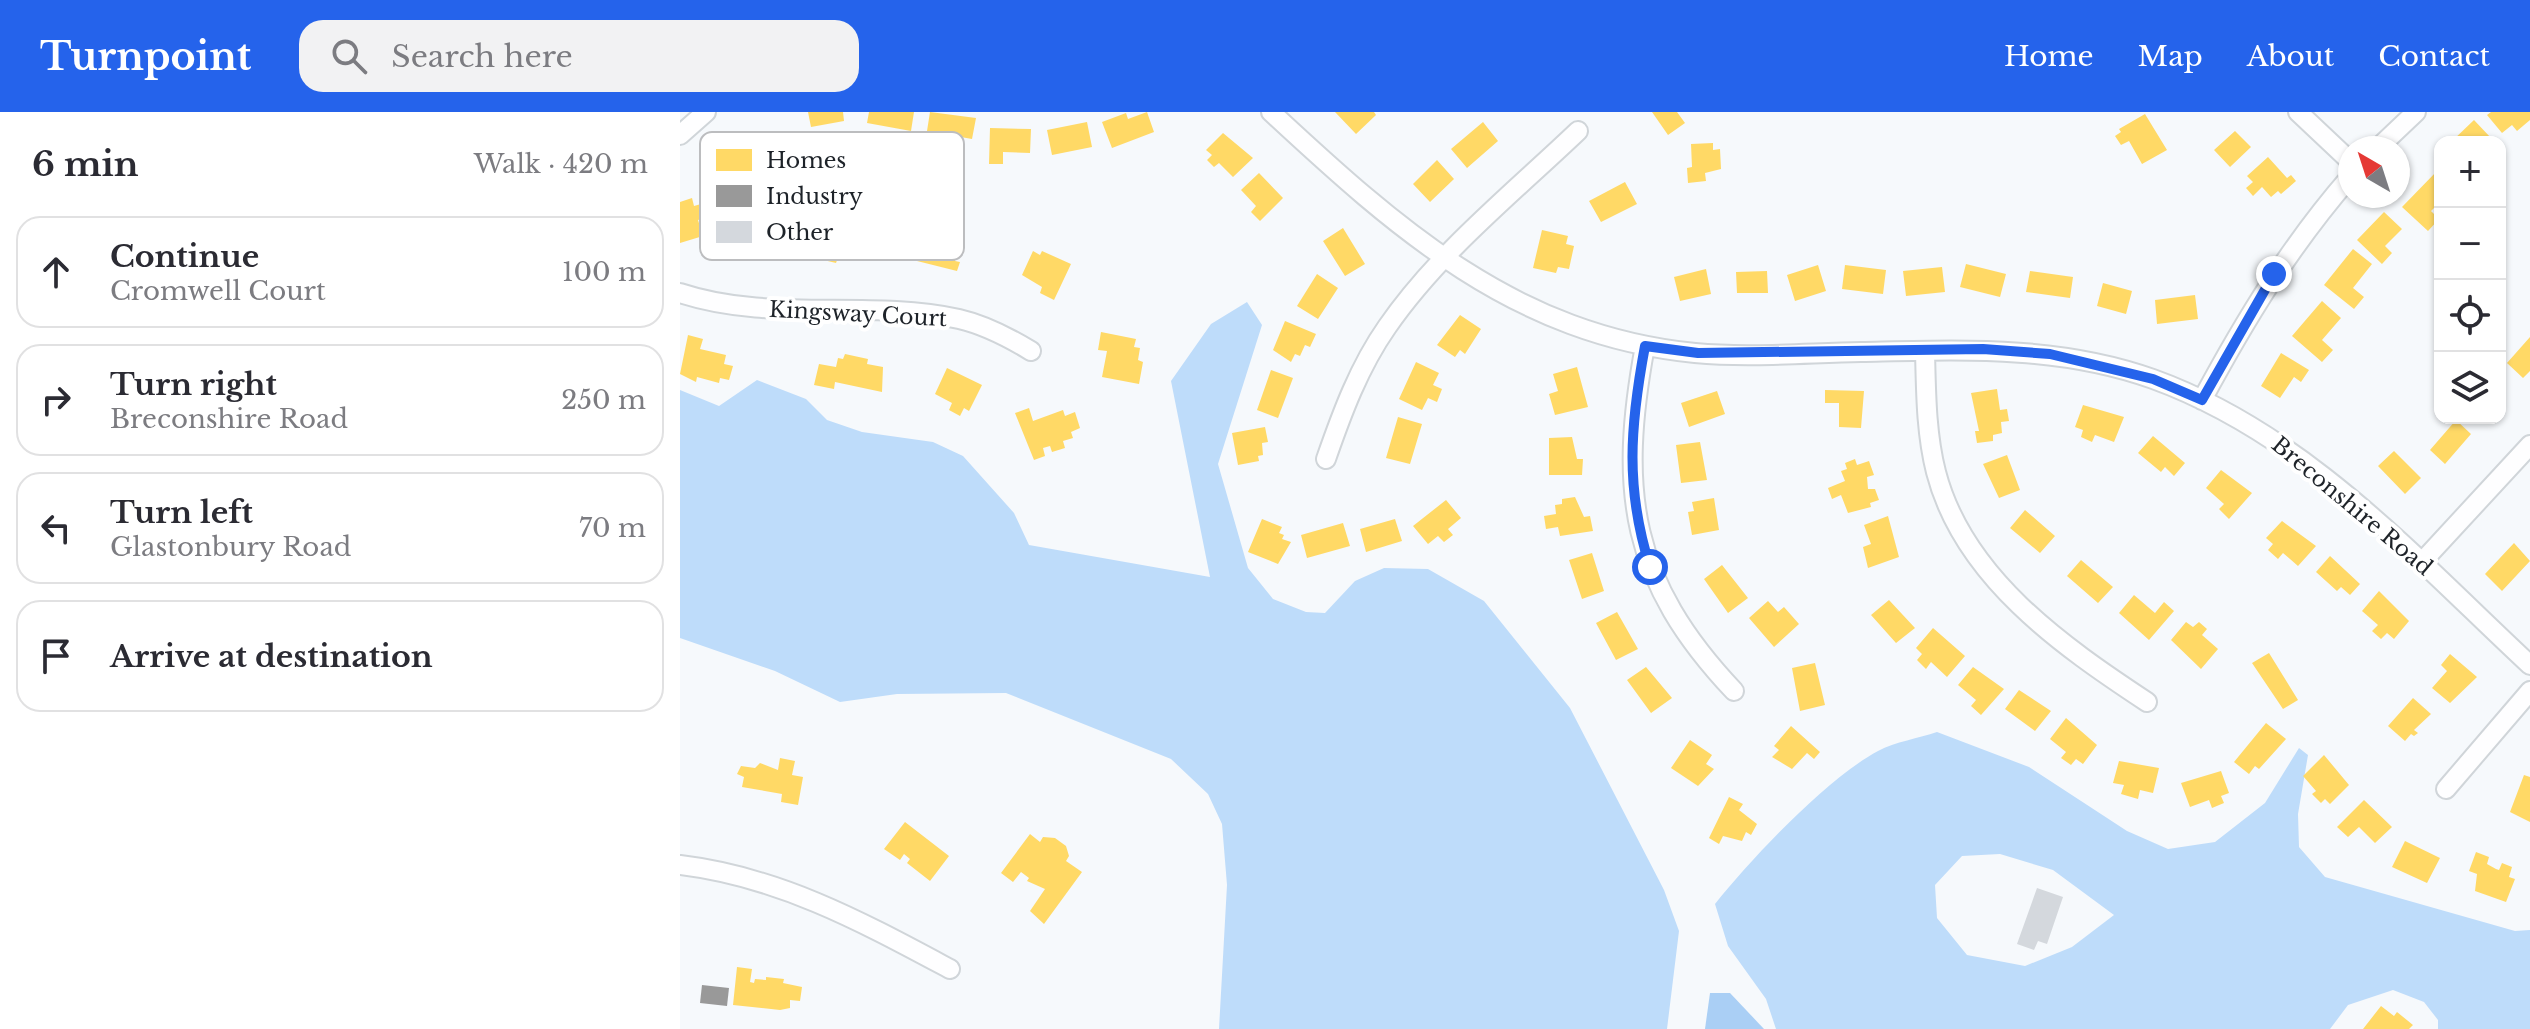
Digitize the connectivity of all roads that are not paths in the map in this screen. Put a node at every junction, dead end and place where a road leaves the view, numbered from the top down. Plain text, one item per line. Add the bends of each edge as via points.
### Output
1 (706, 112) edge
2 (1271, 112) edge
3 (2298, 112) edge
4 (2416, 112) edge
5 (1578, 131) dead end
6 (680, 135) edge
7 (2391, 136) edge
8 (2338, 150) edge
9 (2338, 192) edge
10 (1444, 260) junction
11 (680, 293) edge
12 (1645, 346) junction
13 (1031, 351) dead end
14 (1925, 351) junction
15 (2202, 400) junction
16 (2530, 445) edge
17 (1326, 459) dead end
18 (2421, 563) junction
19 (2530, 665) edge
20 (1734, 691) dead end
21 (2530, 691) edge
22 (2147, 702) dead end
23 (2446, 789) dead end
24 (680, 865) edge
25 (950, 969) dead end

1 - 6 street
2 - 10 street, Breconshire Road via 1387,218
3 - 8 street
4 - 7 street
5 - 10 street
9 - 15 street via 2274,274
10 - 12 street, Breconshire Road via 1484,286 1564,323
10 - 17 street via 1386,327 1362,368
11 - 13 street, Kingsway Court via 742,307 936,315 986,327
12 - 14 street, Breconshire Road via 1751,354
12 - 20 street via 1630,472 1641,538 1683,632
14 - 15 street, Breconshire Road via 2050,354 2153,379
14 - 22 street via 1937,475 1977,558 2016,601
15 - 18 street, Breconshire Road via 2287,448
16 - 18 street
18 - 19 street, Breconshire Road
21 - 23 street
24 - 25 street via 790,890

